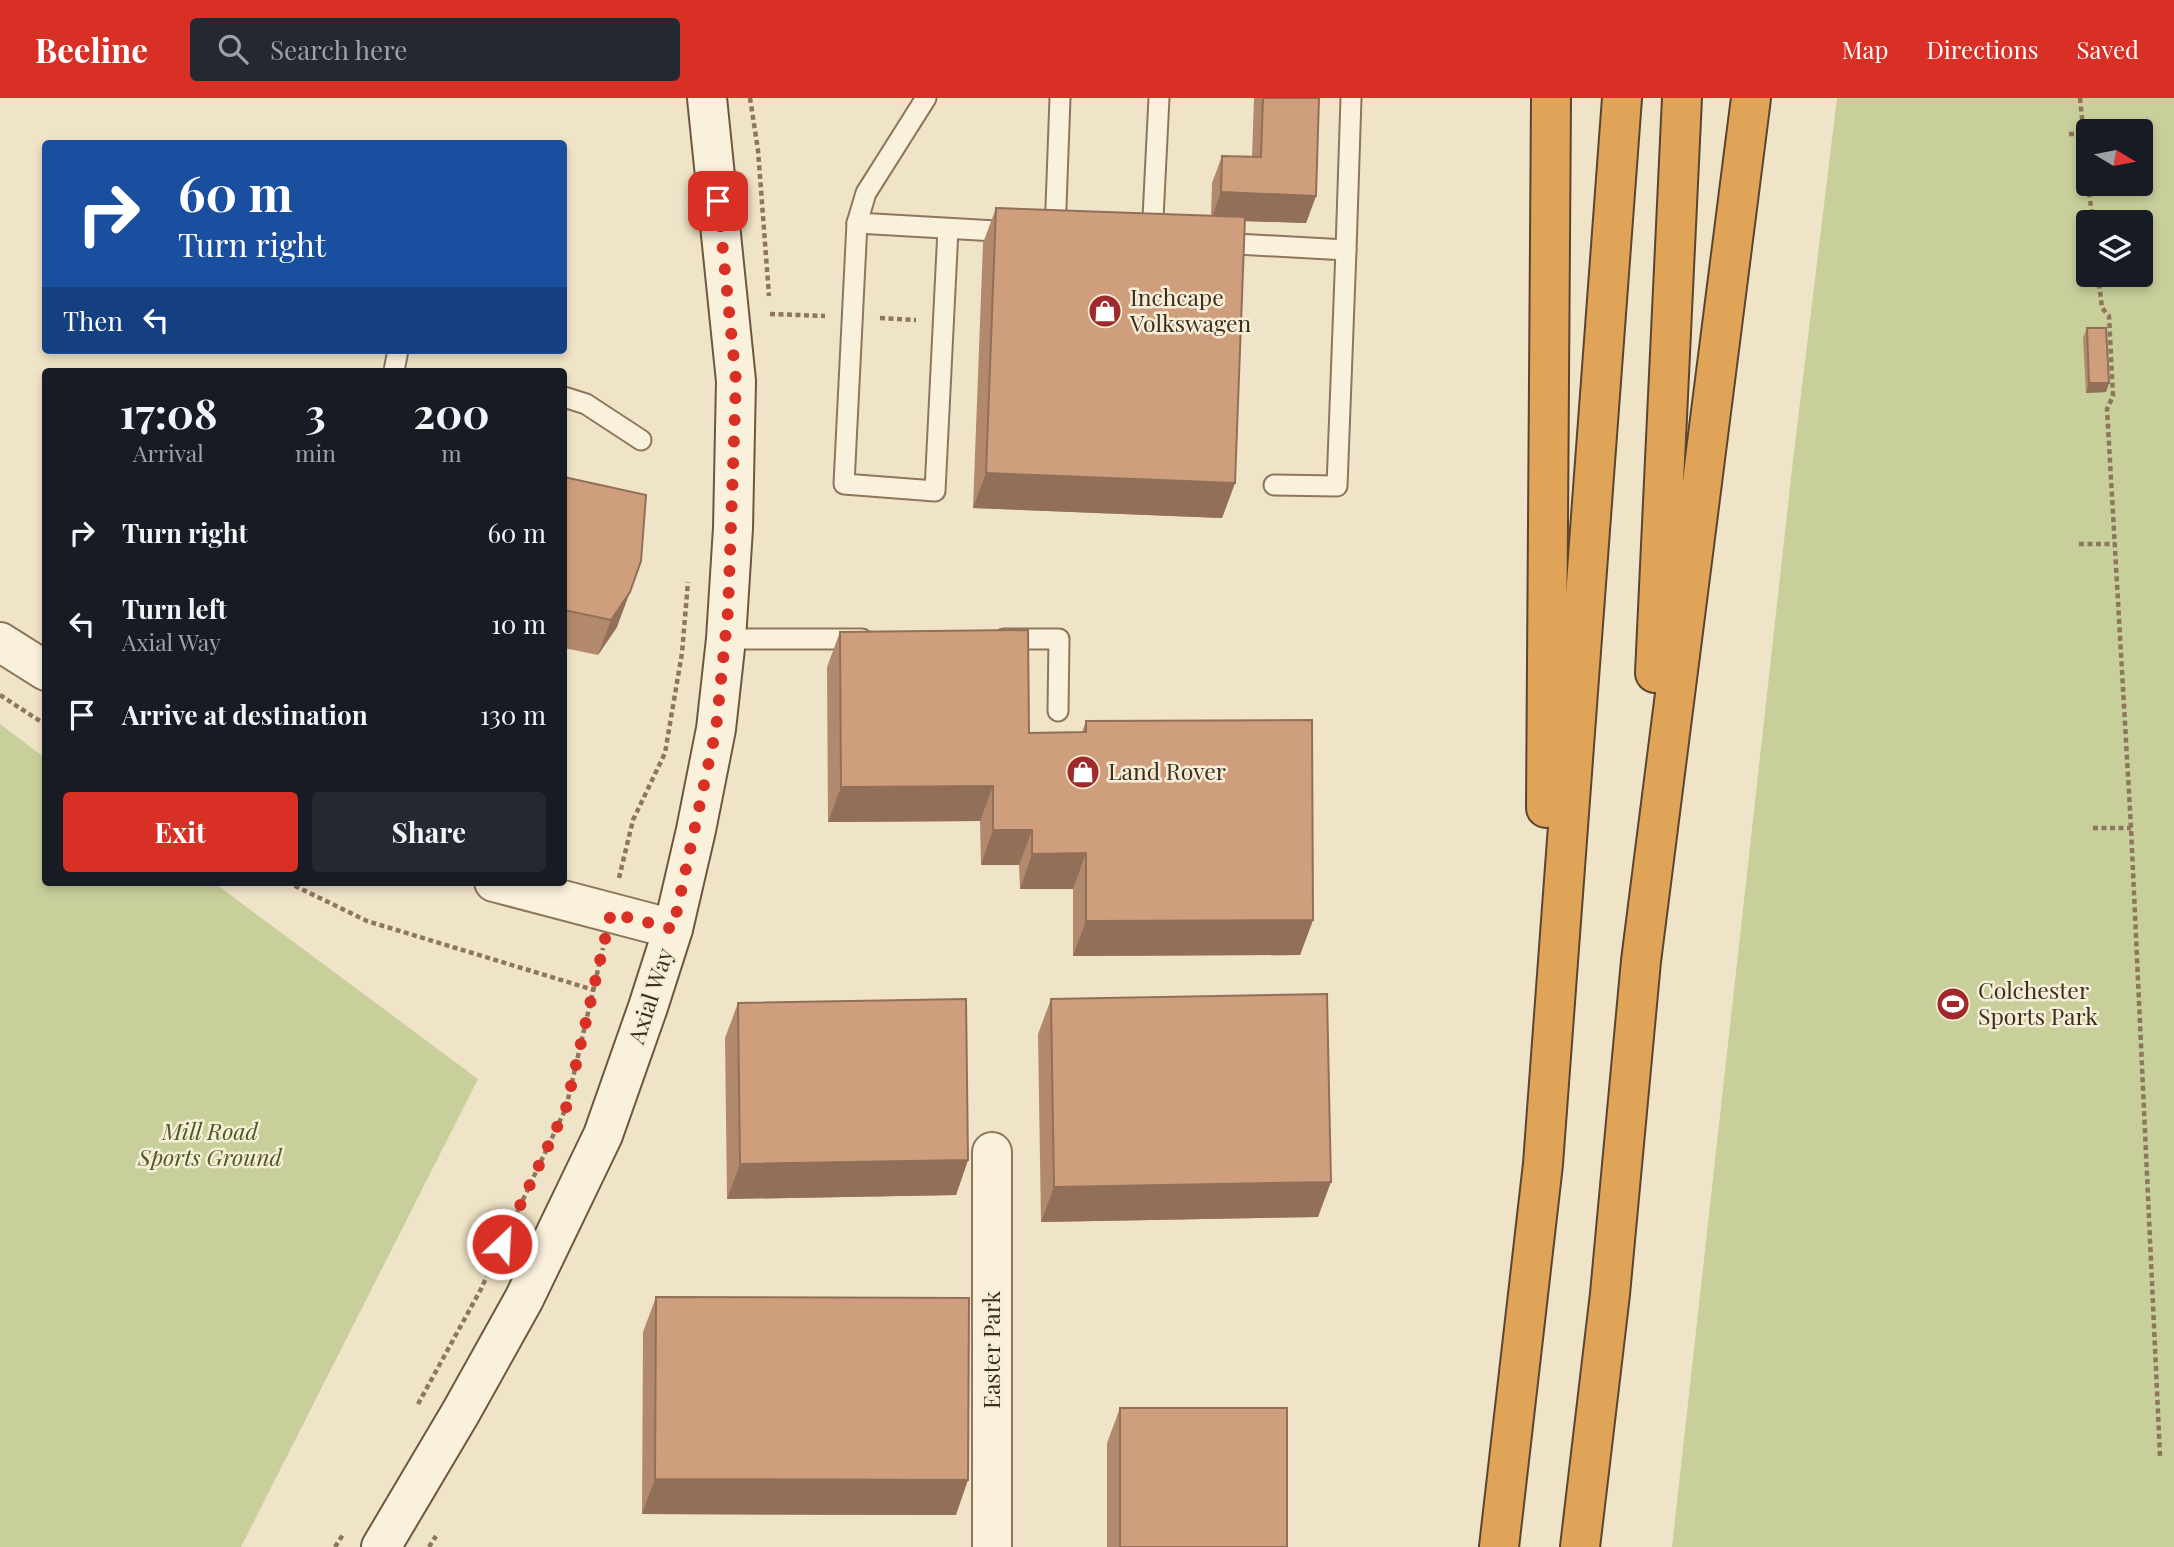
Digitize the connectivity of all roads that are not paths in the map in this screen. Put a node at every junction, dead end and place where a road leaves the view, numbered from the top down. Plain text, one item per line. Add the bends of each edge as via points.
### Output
1 (707, 98) edge
2 (926, 98) edge
3 (1060, 98) edge
4 (1159, 98) edge
5 (1351, 98) edge
6 (1551, 98) edge
7 (1622, 98) edge
8 (1682, 98) edge
9 (1751, 98) edge
10 (857, 223) junction
11 (948, 229) junction
12 (1152, 239) edge
13 (1194, 242) edge
14 (1346, 250) junction
15 (567, 398) edge
16 (641, 440) dead end
17 (1274, 485) dead end
18 (726, 639) junction
19 (879, 639) edge
20 (989, 639) edge
21 (0, 642) edge
22 (42, 668) edge
23 (1058, 711) dead end
24 (509, 886) edge
25 (673, 929) junction
26 (1642, 961) junction
27 (992, 1152) dead end
28 (1543, 1164) junction
29 (381, 1547) edge
30 (992, 1547) edge
31 (1499, 1547) edge
32 (1580, 1547) edge

1 - 18 street, Axial Way via 736,381
2 - 10 lane via 872,181
3 - 11 lane via 1048,233
4 - 12 lane
5 - 14 lane
6 - 28 highway
7 - 28 highway
8 - 26 highway
9 - 26 highway
10 - 11 lane
10 - 11 lane via 845,484 935,491
13 - 14 lane
14 - 17 lane via 1336,486
15 - 16 lane via 586,404
18 - 19 lane
18 - 25 street, Axial Way via 716,729
20 - 23 lane via 1059,639
21 - 22 street
24 - 25 street
25 - 29 street, Axial Way via 603,1135 524,1299
26 - 32 highway
27 - 30 street, Easter Park
28 - 31 highway

